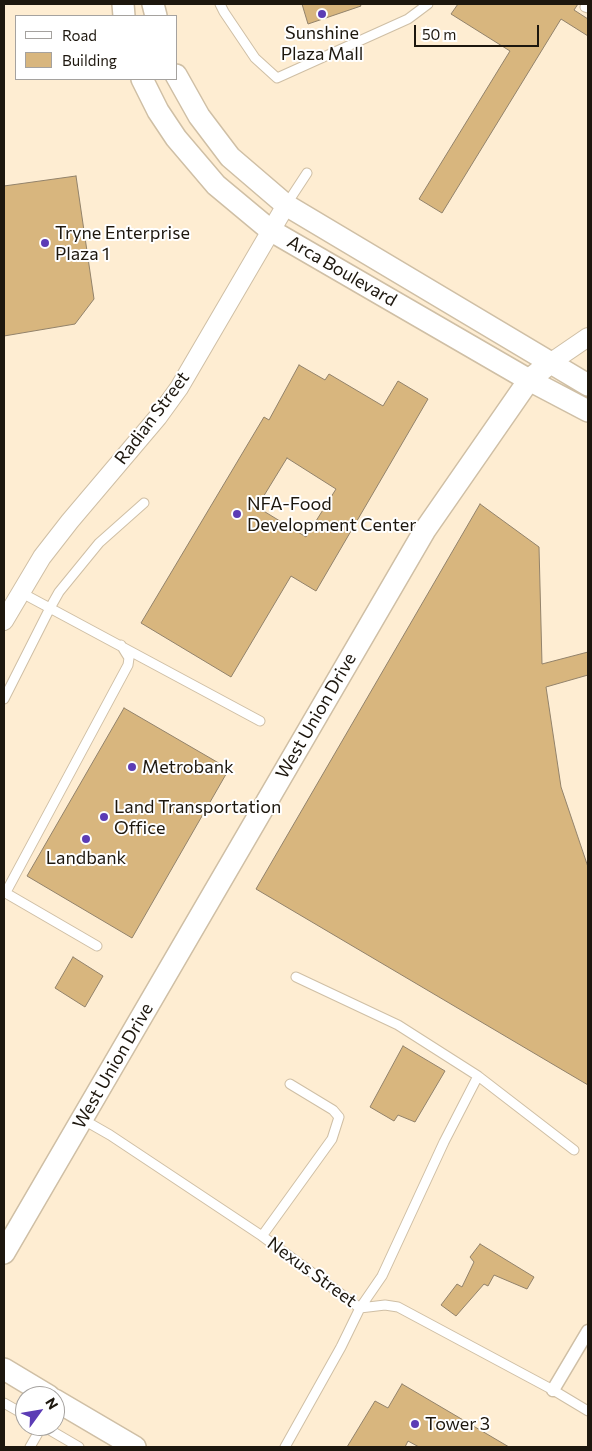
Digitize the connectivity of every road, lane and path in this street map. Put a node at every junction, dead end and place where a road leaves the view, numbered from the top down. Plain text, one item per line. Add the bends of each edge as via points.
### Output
1 (220, 4) edge
2 (428, 4) edge
3 (587, 4) edge
4 (588, 8) edge
5 (178, 79) edge
6 (142, 80) edge
7 (306, 173) dead end
8 (286, 205) junction
9 (270, 230) junction
10 (588, 337) edge
11 (550, 364) junction
12 (529, 380) junction
13 (588, 385) edge
14 (588, 412) edge
15 (144, 502) dead end
16 (20, 592) junction
17 (50, 608) junction
18 (4, 621) edge
19 (122, 646) junction
20 (4, 699) edge
21 (260, 721) dead end
22 (5, 892) edge
23 (97, 946) dead end
24 (296, 977) dead end
25 (478, 1076) junction
26 (290, 1084) dead end
27 (82, 1119) junction
28 (574, 1150) dead end
29 (262, 1236) junction
30 (4, 1253) edge
31 (360, 1308) junction
32 (588, 1332) edge
33 (4, 1369) edge
34 (32, 1386) edge
35 (553, 1390) junction
36 (4, 1403) edge
37 (65, 1406) edge
38 (15, 1409) edge
39 (588, 1411) edge
40 (37, 1436) edge
41 (60, 1436) edge
42 (30, 1447) edge
43 (79, 1447) edge
44 (135, 1447) edge
45 (285, 1447) edge

1 - 2 lane via 255,58 277,78 408,19
3 - 4 lane via 585,7
5 - 8 street, Arca Boulevard via 198,116 230,157
6 - 9 street, Arca Boulevard via 158,112 210,178
7 - 8 lane
8 - 9 street, Radian Street
8 - 11 street, Arca Boulevard
9 - 12 street, Arca Boulevard
9 - 16 street, Radian Street via 179,388 70,521
10 - 11 street, West Union Drive
11 - 12 street, West Union Drive
11 - 13 street, Arca Boulevard
12 - 14 street, Arca Boulevard
12 - 27 street, West Union Drive via 424,530
15 - 17 lane via 99,543
16 - 17 lane
16 - 18 street, Radian Street
17 - 19 lane
17 - 20 lane
19 - 21 lane
19 - 22 lane via 129,658 128,665
22 - 23 lane
24 - 25 lane via 398,1025
25 - 28 lane
25 - 31 lane via 382,1276
26 - 29 lane via 333,1110 339,1118 332,1139
27 - 29 lane, Nexus Street
27 - 30 street, West Union Drive
29 - 31 lane, Nexus Street
31 - 35 lane, Nexus Street via 398,1307
31 - 45 lane
32 - 35 street
33 - 34 street
35 - 39 lane, Nexus Street
36 - 38 lane
37 - 44 street
40 - 42 lane
41 - 43 lane

